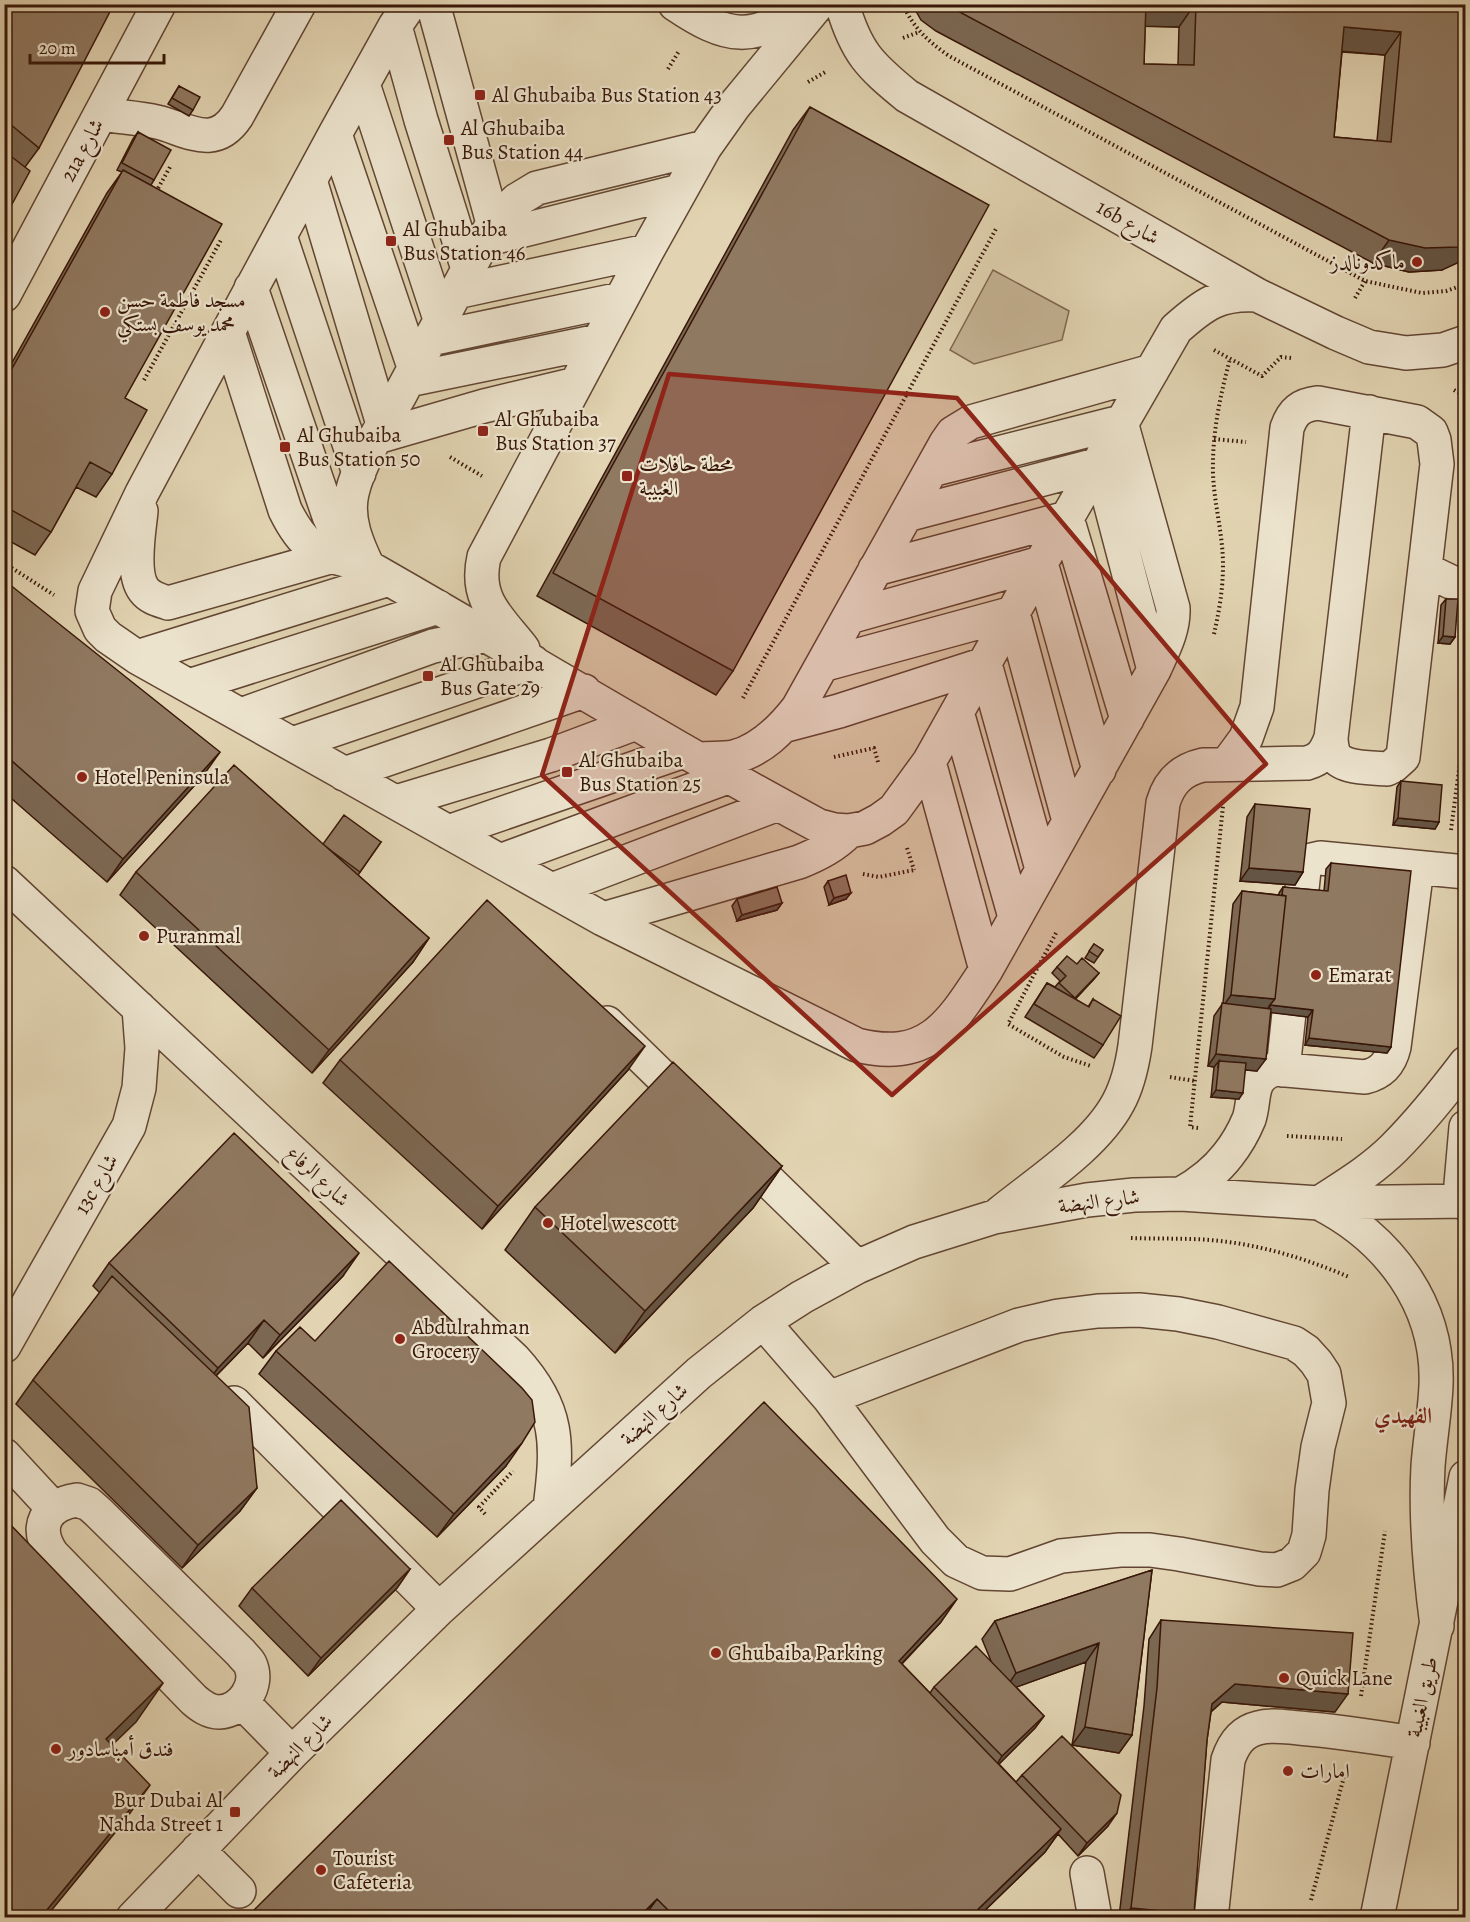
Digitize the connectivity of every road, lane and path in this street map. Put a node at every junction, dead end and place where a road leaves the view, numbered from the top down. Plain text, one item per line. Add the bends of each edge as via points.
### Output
1 (159, 4) edge
2 (299, 4) edge
3 (433, 4) edge
4 (675, 4) edge
5 (805, 4) edge
6 (818, 4) edge
7 (842, 4) edge
8 (903, 4) edge
9 (403, 15) edge
10 (363, 84) junction
11 (101, 114) junction
12 (335, 134) junction
13 (705, 147) junction
14 (310, 180) junction
15 (680, 191) junction
16 (997, 227) dead end
17 (489, 231) junction
18 (280, 236) junction
19 (221, 240) edge
20 (647, 251) junction
21 (1466, 284) edge
22 (251, 288) junction
23 (4, 295) edge
24 (1257, 295) junction
25 (621, 299) junction
26 (449, 305) junction
27 (228, 332) junction
28 (598, 341) junction
29 (1466, 342) edge
30 (1152, 371) junction
31 (411, 374) junction
32 (144, 380) edge
33 (576, 384) junction
34 (1369, 412) junction
35 (1121, 422) junction
36 (380, 430) junction
37 (1100, 464) junction
38 (931, 470) junction
39 (359, 474) junction
40 (142, 493) junction
41 (906, 514) junction
42 (1067, 518) junction
43 (4, 563) edge
44 (1041, 563) junction
45 (360, 566) junction
46 (876, 569) junction
47 (1426, 570) junction
48 (1466, 584) edge
49 (438, 607) junction
50 (1013, 613) junction
51 (849, 617) junction
52 (95, 621) junction
53 (487, 635) junction
54 (137, 657) junction
55 (533, 662) junction
56 (985, 664) junction
57 (822, 665) junction
58 (1154, 670) junction
59 (189, 686) junction
60 (584, 691) junction
61 (743, 698) dead end
62 (957, 712) junction
63 (241, 715) junction
64 (1127, 719) junction
65 (636, 723) junction
66 (786, 725) junction
67 (1331, 738) junction
68 (292, 744) junction
69 (692, 755) junction
70 (929, 762) junction
71 (1227, 764) junction
72 (1099, 770) junction
73 (344, 774) junction
74 (730, 776) junction
75 (396, 802) junction
76 (778, 804) junction
77 (1069, 821) junction
78 (448, 831) junction
79 (849, 831) junction
80 (500, 861) junction
81 (1417, 868) junction
82 (1042, 869) junction
83 (1466, 872) edge
84 (4, 882) edge
85 (552, 890) junction
86 (1015, 917) junction
87 (603, 919) junction
88 (986, 970) junction
89 (589, 1005) edge
90 (139, 1008) junction
91 (1339, 1040) edge
92 (1466, 1063) edge
93 (1283, 1070) junction
94 (1334, 1075) junction
95 (1466, 1127) edge
96 (1181, 1194) junction
97 (1465, 1202) edge
98 (1319, 1203) junction
99 (994, 1217) junction
100 (1122, 1238) dead end
101 (857, 1268) junction
102 (1354, 1279) dead end
103 (763, 1322) junction
104 (4, 1346) edge
105 (829, 1398) junction
106 (234, 1403) edge
107 (4, 1455) edge
108 (515, 1470) edge
109 (1466, 1477) edge
110 (53, 1508) junction
111 (550, 1508) junction
112 (1386, 1523) dead end
113 (513, 1542) junction
114 (439, 1609) junction
115 (1437, 1626) junction
116 (242, 1702) junction
117 (1356, 1734) junction
118 (1413, 1743) junction
119 (292, 1753) junction
120 (198, 1850) junction
121 (1087, 1873) dead end
122 (239, 1891) dead end
123 (1311, 1900) dead end
124 (133, 1917) edge
125 (1095, 1917) edge
126 (1211, 1917) edge
127 (1377, 1917) edge

1 - 11 street, 21a شارع
2 - 11 street via 237,116 222,131 201,136 157,122
3 - 17 street
4 - 5 street via 716,29 736,33 777,24
6 - 13 street
7 - 24 street, 16b شارع via 862,54 907,96
8 - 21 path via 919,32 949,56 1365,281 1422,293
9 - 10 street
9 - 26 street
10 - 12 street
10 - 26 street
11 - 23 street, 21a شارع
12 - 14 street
12 - 31 street
13 - 15 street
13 - 17 street via 537,188 517,200
14 - 18 street
14 - 36 street
15 - 17 street
15 - 20 street
16 - 61 path
17 - 26 street
18 - 22 street
18 - 39 street
19 - 32 path
20 - 25 street
20 - 26 street
22 - 27 street
22 - 45 street via 335,532
24 - 29 street, 16b شارع via 1369,347 1406,353 1443,350
24 - 30 street via 1237,294 1200,307 1176,329
25 - 26 street
25 - 28 street
26 - 31 street
27 - 40 street
27 - 45 street via 285,510 297,532 306,542
28 - 31 street
28 - 33 street
30 - 35 street
30 - 38 street via 971,422 953,434
31 - 36 street
33 - 36 street
33 - 55 street via 484,557 481,571 485,598
34 - 47 street via 1417,422 1431,432 1434,440 1437,464
34 - 67 street
34 - 71 street via 1318,403 1307,404 1291,417 1284,446 1257,707 1246,738
35 - 37 street
35 - 38 street
35 - 58 street via 1173,608 1171,630
36 - 39 street
37 - 41 street
37 - 42 street
37 - 58 street
38 - 41 street
39 - 45 street via 350,509
40 - 45 street via 138,578 144,591 155,599 168,603 182,600 288,568
40 - 52 street via 95,591
41 - 46 street
42 - 44 street
42 - 46 street
42 - 64 street
43 - 52 path
44 - 50 street
44 - 51 street
44 - 72 street
45 - 49 street
45 - 54 street
46 - 51 street
47 - 48 street via 1451,582
47 - 67 street via 1403,757 1387,769 1347,764 1336,758
49 - 53 street
49 - 59 street
50 - 56 street
50 - 57 street
50 - 77 street
51 - 57 street
52 - 54 street via 108,637
53 - 55 street
53 - 63 street via 433,646
54 - 59 street
55 - 60 street
55 - 68 street
56 - 62 street
56 - 66 street
56 - 82 street
57 - 66 street
58 - 64 street
59 - 63 street
60 - 65 street
60 - 73 street
62 - 70 street
62 - 86 street
63 - 68 street
64 - 72 street
65 - 69 street
65 - 75 street via 551,755
66 - 69 street via 765,742 733,757
67 - 71 street via 1325,752 1314,761
68 - 73 street
69 - 74 street
69 - 78 street
70 - 79 street via 894,810 865,828
70 - 88 street
71 - 99 street via 1203,765 1181,773 1166,792 1131,1071 1118,1103 1082,1147
72 - 77 street
73 - 75 street
74 - 76 street
74 - 80 street
75 - 78 street
76 - 79 street via 819,826
76 - 85 street
77 - 82 street
78 - 80 street
79 - 87 street via 835,845 799,862
80 - 85 street
81 - 83 street
81 - 93 street via 1360,874 1320,858 1311,859 1305,866
81 - 94 street via 1391,1058 1375,1075
82 - 86 street
84 - 90 street, شارع الرفاع
85 - 87 street
86 - 88 street
87 - 88 street via 857,1045 876,1050 895,1050 930,1039 945,1027
89 - 101 street
90 - 104 street, 13c شارع via 139,1088 129,1126
90 - 111 street, شارع الرفاع via 531,1378 552,1422 556,1450
91 - 94 street
92 - 98 street via 1393,1149
93 - 94 street
93 - 96 street via 1261,1077 1253,1091 1249,1118 1229,1154 1200,1184
95 - 97 street via 1461,1184
96 - 98 street, شارع النهضة
96 - 99 street, شارع النهضة via 1087,1200
97 - 98 street, شارع النهضة
98 - 115 street via 1365,1231 1386,1251 1418,1298 1428,1326 1437,1382 1427,1519
99 - 101 street, شارع النهضة via 914,1242
100 - 102 path via 1211,1240 1260,1248 1295,1256
101 - 103 street, شارع النهضة
103 - 105 street
103 - 111 street, شارع النهضة via 699,1373
105 - 105 street via 935,1540 956,1562 982,1573 1010,1575 1061,1556 1120,1550 1179,1554 1260,1569 1277,1570 1293,1564 1304,1552 1309,1535 1313,1479 1329,1403 1324,1374 1294,1343 1178,1314 1139,1310 1098,1311 1019,1325
106 - 114 street
107 - 110 street
108 - 113 path via 479,1507
109 - 115 street, طريق الغبيبة
110 - 116 street via 77,1500 89,1504 241,1653 250,1664 252,1677
110 - 116 street via 42,1531 52,1554 185,1692 204,1708 218,1712
111 - 113 street, شارع النهضة
112 - 117 path
113 - 114 street, شارع النهضة
114 - 119 street, شارع النهضة
115 - 118 street, طريق الغبيبة
116 - 119 street
117 - 118 street
117 - 123 path
117 - 126 street via 1268,1726 1246,1732 1238,1740 1228,1760
118 - 127 street, طريق الغبيبة
119 - 120 street, شارع النهضة
120 - 122 street
120 - 124 street, شارع النهضة
121 - 125 street

